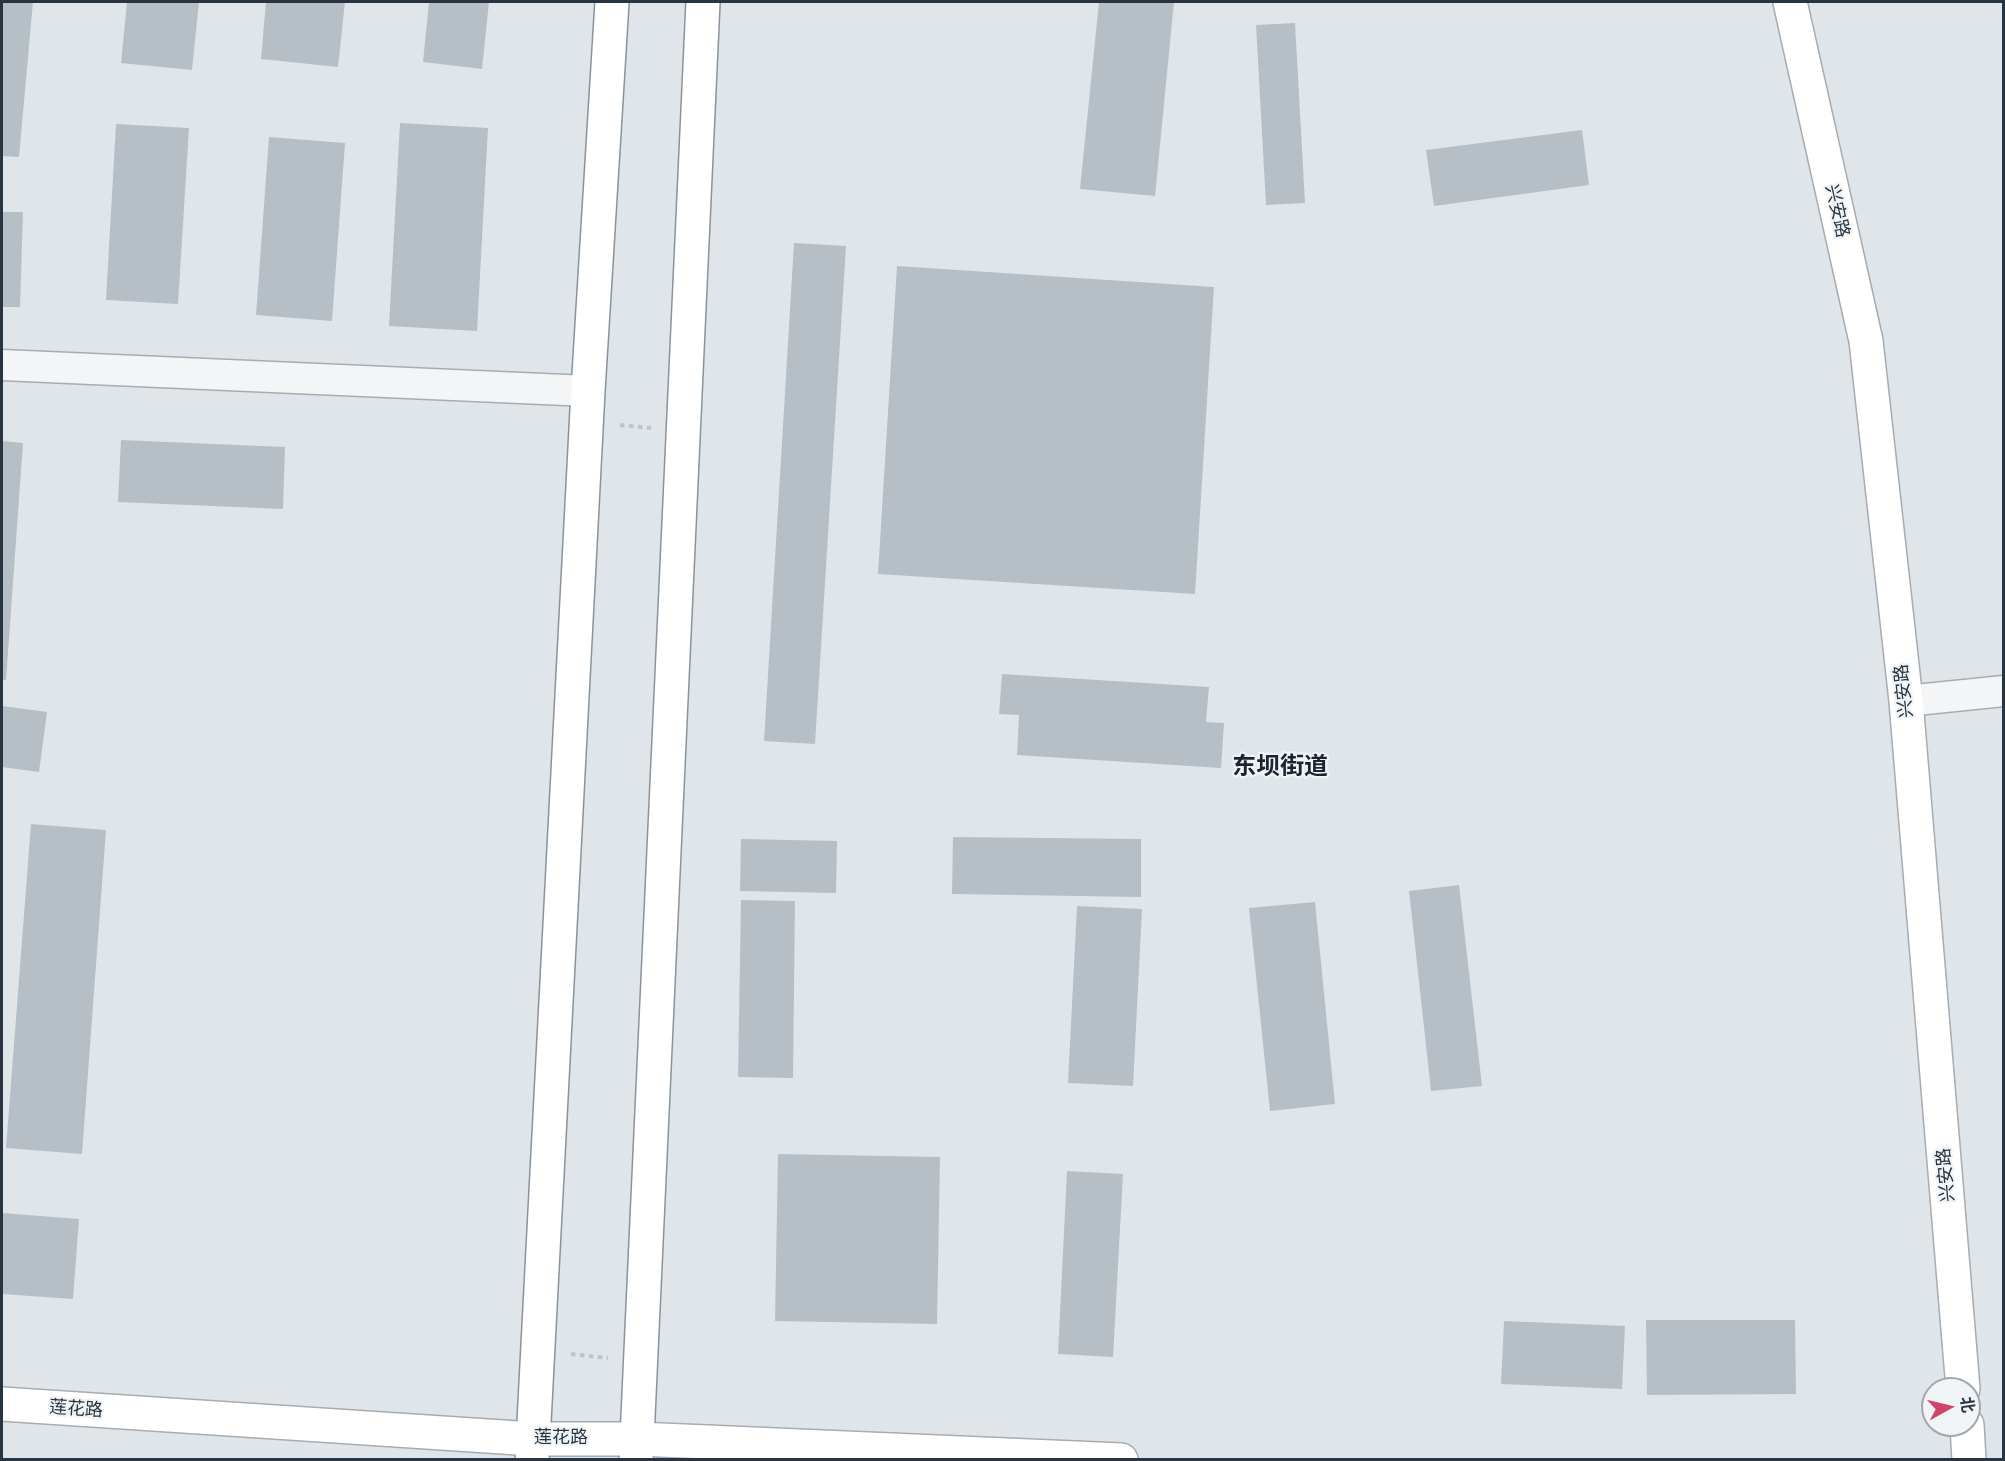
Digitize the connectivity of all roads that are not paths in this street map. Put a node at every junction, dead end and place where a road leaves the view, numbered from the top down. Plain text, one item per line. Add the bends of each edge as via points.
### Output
1 (612, 2) edge
2 (703, 2) edge
3 (1790, 2) edge
4 (2, 365) edge
5 (588, 391) junction
6 (2004, 691) edge
7 (1906, 701) junction
8 (1963, 1377) edge
9 (2, 1404) edge
10 (1967, 1437) edge
11 (533, 1449) edge
12 (637, 1449) edge
13 (1121, 1460) edge
14 (1969, 1460) edge

1 - 5 main road
2 - 12 main road
3 - 7 main road, 兴安路 via 1866,340
4 - 5 street
5 - 11 main road
6 - 7 street
7 - 8 main road, 兴安路
9 - 11 main road, 莲花路
10 - 14 main road
11 - 12 main road, 莲花路
12 - 13 main road, 莲花路

